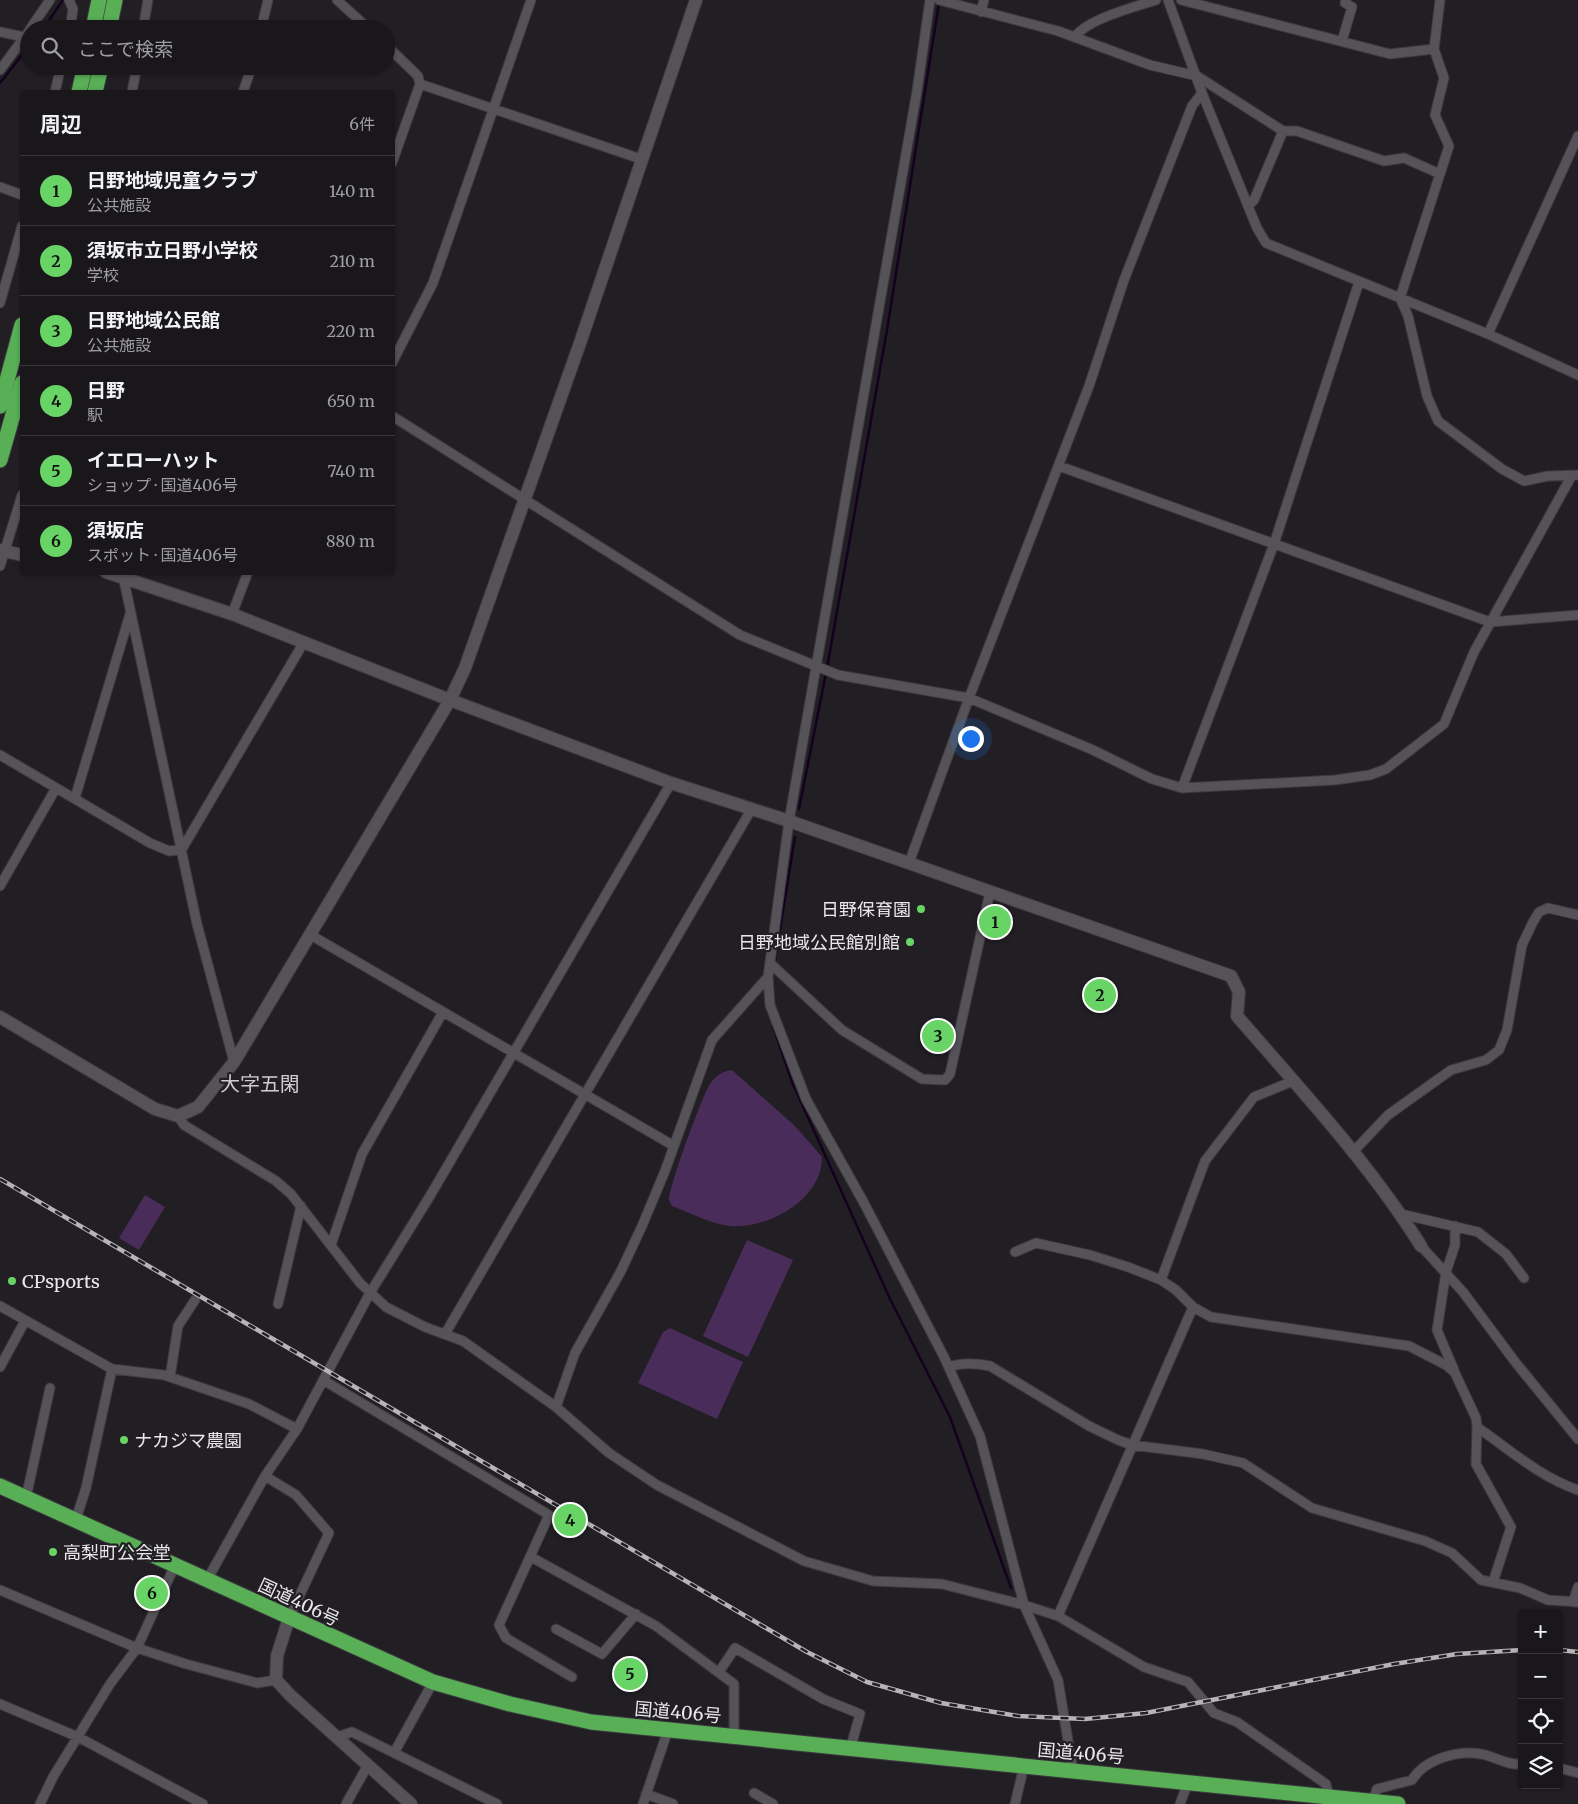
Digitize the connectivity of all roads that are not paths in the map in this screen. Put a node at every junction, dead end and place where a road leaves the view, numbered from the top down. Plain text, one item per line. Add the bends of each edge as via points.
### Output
1 (50, 0) edge
2 (69, 0) edge
3 (99, 0) edge
4 (115, 0) edge
5 (148, 0) edge
6 (268, 0) edge
7 (337, 0) edge
8 (531, 0) edge
9 (696, 0) edge
10 (930, 0) edge
11 (984, 0) edge
12 (1156, 0) edge
13 (1168, 0) edge
14 (1181, 0) edge
15 (1346, 0) edge
16 (1440, 0) edge
17 (942, 1) edge
18 (1216, 4) edge
19 (981, 12) junction
20 (36, 20) edge
21 (71, 20) edge
22 (95, 20) edge
23 (111, 20) edge
24 (145, 20) edge
25 (263, 20) edge
26 (359, 20) edge
27 (0, 32) edge
28 (20, 32) edge
29 (1075, 37) junction
30 (1342, 41) junction
31 (20, 43) edge
32 (1434, 49) junction
33 (395, 54) edge
34 (0, 70) edge
35 (59, 75) edge
36 (83, 75) edge
37 (99, 75) edge
38 (135, 75) edge
39 (249, 75) edge
40 (1198, 76) junction
41 (420, 84) junction
42 (55, 90) edge
43 (79, 90) edge
44 (95, 90) edge
45 (132, 90) edge
46 (244, 90) edge
47 (1202, 93) junction
48 (494, 108) junction
49 (1283, 131) junction
50 (1578, 136) edge
51 (395, 155) edge
52 (641, 159) junction
53 (1440, 174) junction
54 (0, 187) edge
55 (20, 194) edge
56 (1248, 206) junction
57 (20, 233) edge
58 (1359, 282) junction
59 (1400, 298) junction
60 (0, 303) edge
61 (20, 332) edge
62 (1488, 334) junction
63 (395, 357) edge
64 (1578, 374) edge
65 (20, 390) edge
66 (0, 406) edge
67 (395, 418) edge
68 (0, 460) edge
69 (1059, 466) junction
70 (1574, 476) edge
71 (525, 499) junction
72 (20, 501) edge
73 (1274, 544) junction
74 (2, 551) edge
75 (20, 555) edge
76 (0, 566) edge
77 (118, 575) edge
78 (247, 575) edge
79 (122, 576) junction
80 (131, 612) junction
81 (232, 614) junction
82 (1578, 615) edge
83 (1490, 622) junction
84 (304, 642) junction
85 (819, 667) junction
86 (969, 698) junction
87 (450, 700) junction
88 (0, 755) edge
89 (672, 783) junction
90 (56, 788) junction
91 (1182, 788) junction
92 (75, 798) junction
93 (751, 810) junction
94 (789, 821) junction
95 (182, 849) junction
96 (909, 863) junction
97 (0, 886) edge
98 (990, 892) junction
99 (1578, 915) edge
100 (310, 934) junction
101 (770, 963) junction
102 (768, 977) junction
103 (443, 1012) junction
104 (0, 1017) edge
105 (513, 1054) junction
106 (234, 1062) junction
107 (1293, 1081) junction
108 (585, 1095) junction
109 (178, 1116) junction
110 (674, 1146) junction
111 (1352, 1153) junction
112 (301, 1206) junction
113 (1400, 1214) junction
114 (1456, 1226) junction
115 (331, 1245) junction
116 (1421, 1246) joint
117 (1015, 1252) dead end
118 (1446, 1272) junction
119 (1524, 1278) dead end
120 (1160, 1280) junction
121 (370, 1293) junction
122 (195, 1300) dead end
123 (278, 1304) dead end
124 (0, 1306) edge
125 (1193, 1307) junction
126 (24, 1321) junction
127 (446, 1334) junction
128 (0, 1367) edge
129 (948, 1367) junction
130 (112, 1369) junction
131 (1455, 1372) junction
132 (170, 1377) junction
133 (322, 1380) junction
134 (50, 1388) dead end
135 (556, 1406) junction
136 (1477, 1427) junction
137 (297, 1429) junction
138 (1578, 1439) edge
139 (1132, 1445) junction
140 (265, 1476) junction
141 (0, 1486) edge
142 (1578, 1490) edge
143 (26, 1498) junction
144 (76, 1519) junction
145 (531, 1557) junction
146 (175, 1565) junction
147 (207, 1580) junction
148 (1493, 1582) junction
149 (1578, 1587) edge
150 (0, 1590) edge
151 (1575, 1602) edge
152 (1024, 1605) junction
153 (636, 1614) junction
154 (1058, 1616) junction
155 (288, 1618) junction
156 (556, 1629) dead end
157 (136, 1648) junction
158 (718, 1672) junction
159 (572, 1677) dead end
160 (276, 1680) junction
161 (433, 1682) junction
162 (0, 1704) edge
163 (668, 1730) junction
164 (734, 1736) junction
165 (78, 1737) junction
166 (337, 1737) junction
167 (850, 1750) junction
168 (394, 1753) junction
169 (1518, 1763) edge
170 (368, 1765) junction
171 (1024, 1766) junction
172 (1563, 1769) edge
173 (1073, 1771) junction
174 (1578, 1773) edge
175 (1188, 1782) junction
176 (754, 1793) dead end
177 (646, 1794) junction
178 (1329, 1796) junction
179 (1297, 1798) edge
180 (1373, 1801) junction
181 (40, 1804) edge
182 (203, 1804) edge
183 (346, 1804) edge
184 (412, 1804) edge
185 (497, 1804) edge
186 (643, 1804) edge
187 (673, 1804) edge
188 (773, 1804) edge
189 (1015, 1804) edge
190 (1180, 1804) edge
191 (1398, 1804) edge

1 - 20 street
2 - 21 street via 73,8
3 - 22 highway
4 - 23 highway
5 - 24 street
6 - 25 street
7 - 26 street
8 - 48 street
9 - 52 street
10 - 85 street
11 - 19 street
12 - 29 street via 1109,16
13 - 40 street
14 - 18 street
15 - 30 street via 1345,4 1352,7
16 - 32 street
17 - 19 street
18 - 30 street
19 - 29 street
27 - 28 street
29 - 40 street via 1150,65
30 - 32 street via 1390,54
31 - 34 street
32 - 53 street via 1444,78 1435,115 1449,146
33 - 41 street via 418,76
35 - 42 street
36 - 43 highway
37 - 44 highway
38 - 45 street
39 - 46 street
40 - 47 street
40 - 49 street
41 - 48 street
41 - 51 street
47 - 56 street
47 - 69 street via 1192,106 1141,237
48 - 52 street
48 - 63 street via 433,283
49 - 53 street via 1297,131 1384,160 1404,158
49 - 56 street via 1254,200
50 - 62 street
52 - 71 street
53 - 59 street
54 - 55 street
56 - 58 street via 1266,243
57 - 60 street
58 - 59 street
58 - 73 street
59 - 62 street
59 - 70 street via 1408,316 1427,396 1438,421 1502,469 1524,481 1548,476
61 - 66 highway
62 - 64 street
65 - 68 highway
67 - 71 street
69 - 73 street
69 - 86 street
70 - 83 street
71 - 85 street via 740,635
71 - 87 street via 479,634
72 - 74 street
73 - 83 street
73 - 91 street
74 - 75 street
74 - 76 street
77 - 79 street
78 - 81 street
79 - 80 street
79 - 81 street
80 - 92 street
80 - 95 street
81 - 84 street
82 - 83 street
83 - 91 street via 1444,724 1386,769 1335,780
84 - 87 street
84 - 95 street
85 - 86 street via 870,682
85 - 94 street
86 - 91 street via 1152,779
86 - 96 street
87 - 89 street
87 - 100 street
88 - 90 street
89 - 93 street
89 - 105 street
90 - 92 street
90 - 97 street
92 - 95 street via 150,843 169,851
93 - 94 street
93 - 108 street
94 - 96 street
94 - 101 street
95 - 106 street via 197,924
96 - 98 street
98 - 101 street via 950,1074 945,1080 922,1079 842,1030
98 - 107 street via 1231,976 1239,992 1237,1016
99 - 111 street via 1548,908 1539,912 1532,922 1522,945 1507,1030 1499,1050 1486,1060 1451,1070 1388,1115
100 - 103 street
100 - 106 street
101 - 102 street
102 - 110 street via 712,1040
102 - 129 street via 770,1005 806,1099 864,1203
103 - 105 street
103 - 115 street via 362,1154
104 - 109 street via 156,1109
105 - 108 street
105 - 121 street
106 - 109 street via 198,1107
107 - 111 street
107 - 120 street via 1254,1097 1205,1161
108 - 110 street
108 - 127 street
109 - 112 street via 184,1125 276,1181
110 - 135 street via 620,1272 575,1353
111 - 113 street
112 - 115 street
112 - 123 street
113 - 114 street
113 - 116 street
114 - 118 street
114 - 119 street via 1478,1232 1506,1254
115 - 121 street
116 - 118 street
117 - 120 street via 1036,1243 1090,1255
118 - 131 street via 1437,1330
118 - 138 street
120 - 125 street
121 - 127 street via 386,1307 425,1328
121 - 133 street
122 - 132 street via 178,1326
124 - 126 street
125 - 131 street via 1210,1317 1409,1346
125 - 139 street
126 - 128 street
126 - 130 street
127 - 135 street via 462,1341
129 - 139 street via 973,1363 990,1366 1089,1426
129 - 152 street via 980,1436
130 - 132 street
130 - 144 street
131 - 136 street
132 - 137 street via 249,1404
133 - 137 street
133 - 145 street via 549,1514
134 - 143 street
135 - 152 street via 609,1453 657,1485 804,1561 873,1581 942,1584
136 - 142 street via 1534,1468 1560,1484
136 - 148 street via 1476,1464 1511,1527
137 - 140 street
139 - 148 street via 1243,1463 1312,1508 1439,1547 1467,1564 1481,1580
139 - 154 street
140 - 147 street
140 - 155 street via 296,1495 329,1533
141 - 143 highway, 国道406号
143 - 144 highway, 国道406号
144 - 146 highway, 国道406号
145 - 153 street
145 - 159 street via 499,1625 506,1638
146 - 147 highway, 国道406号
146 - 157 street
147 - 155 highway, 国道406号
148 - 151 street via 1520,1588 1548,1600
149 - 151 street
150 - 157 street
152 - 154 street
152 - 173 street via 1058,1680
153 - 156 street via 602,1654
153 - 158 street
154 - 178 street via 1144,1666 1188,1682 1214,1714 1236,1722 1326,1784
155 - 160 street via 277,1656
155 - 161 highway, 国道406号
157 - 160 street via 257,1683
157 - 165 street
158 - 164 street via 734,1684
158 - 167 street via 735,1648 823,1699 860,1714
160 - 166 street
161 - 163 highway, 国道406号 via 591,1722
161 - 168 street
162 - 165 street
163 - 164 highway, 国道406号
163 - 177 street
164 - 167 highway, 国道406号
165 - 181 street
165 - 182 street
166 - 168 street via 352,1732
166 - 170 street
167 - 171 highway, 国道406号
168 - 185 street
169 - 180 street via 1481,1754 1459,1753 1434,1761 1416,1772 1412,1780 1378,1789
170 - 183 street
170 - 184 street
171 - 173 highway, 国道406号
171 - 189 street
172 - 174 street
173 - 175 highway, 国道406号
175 - 179 highway, 国道406号
175 - 190 street
176 - 188 street
177 - 186 street
177 - 187 street
178 - 179 highway, 国道406号
178 - 180 highway, 国道406号
180 - 191 highway, 国道406号

